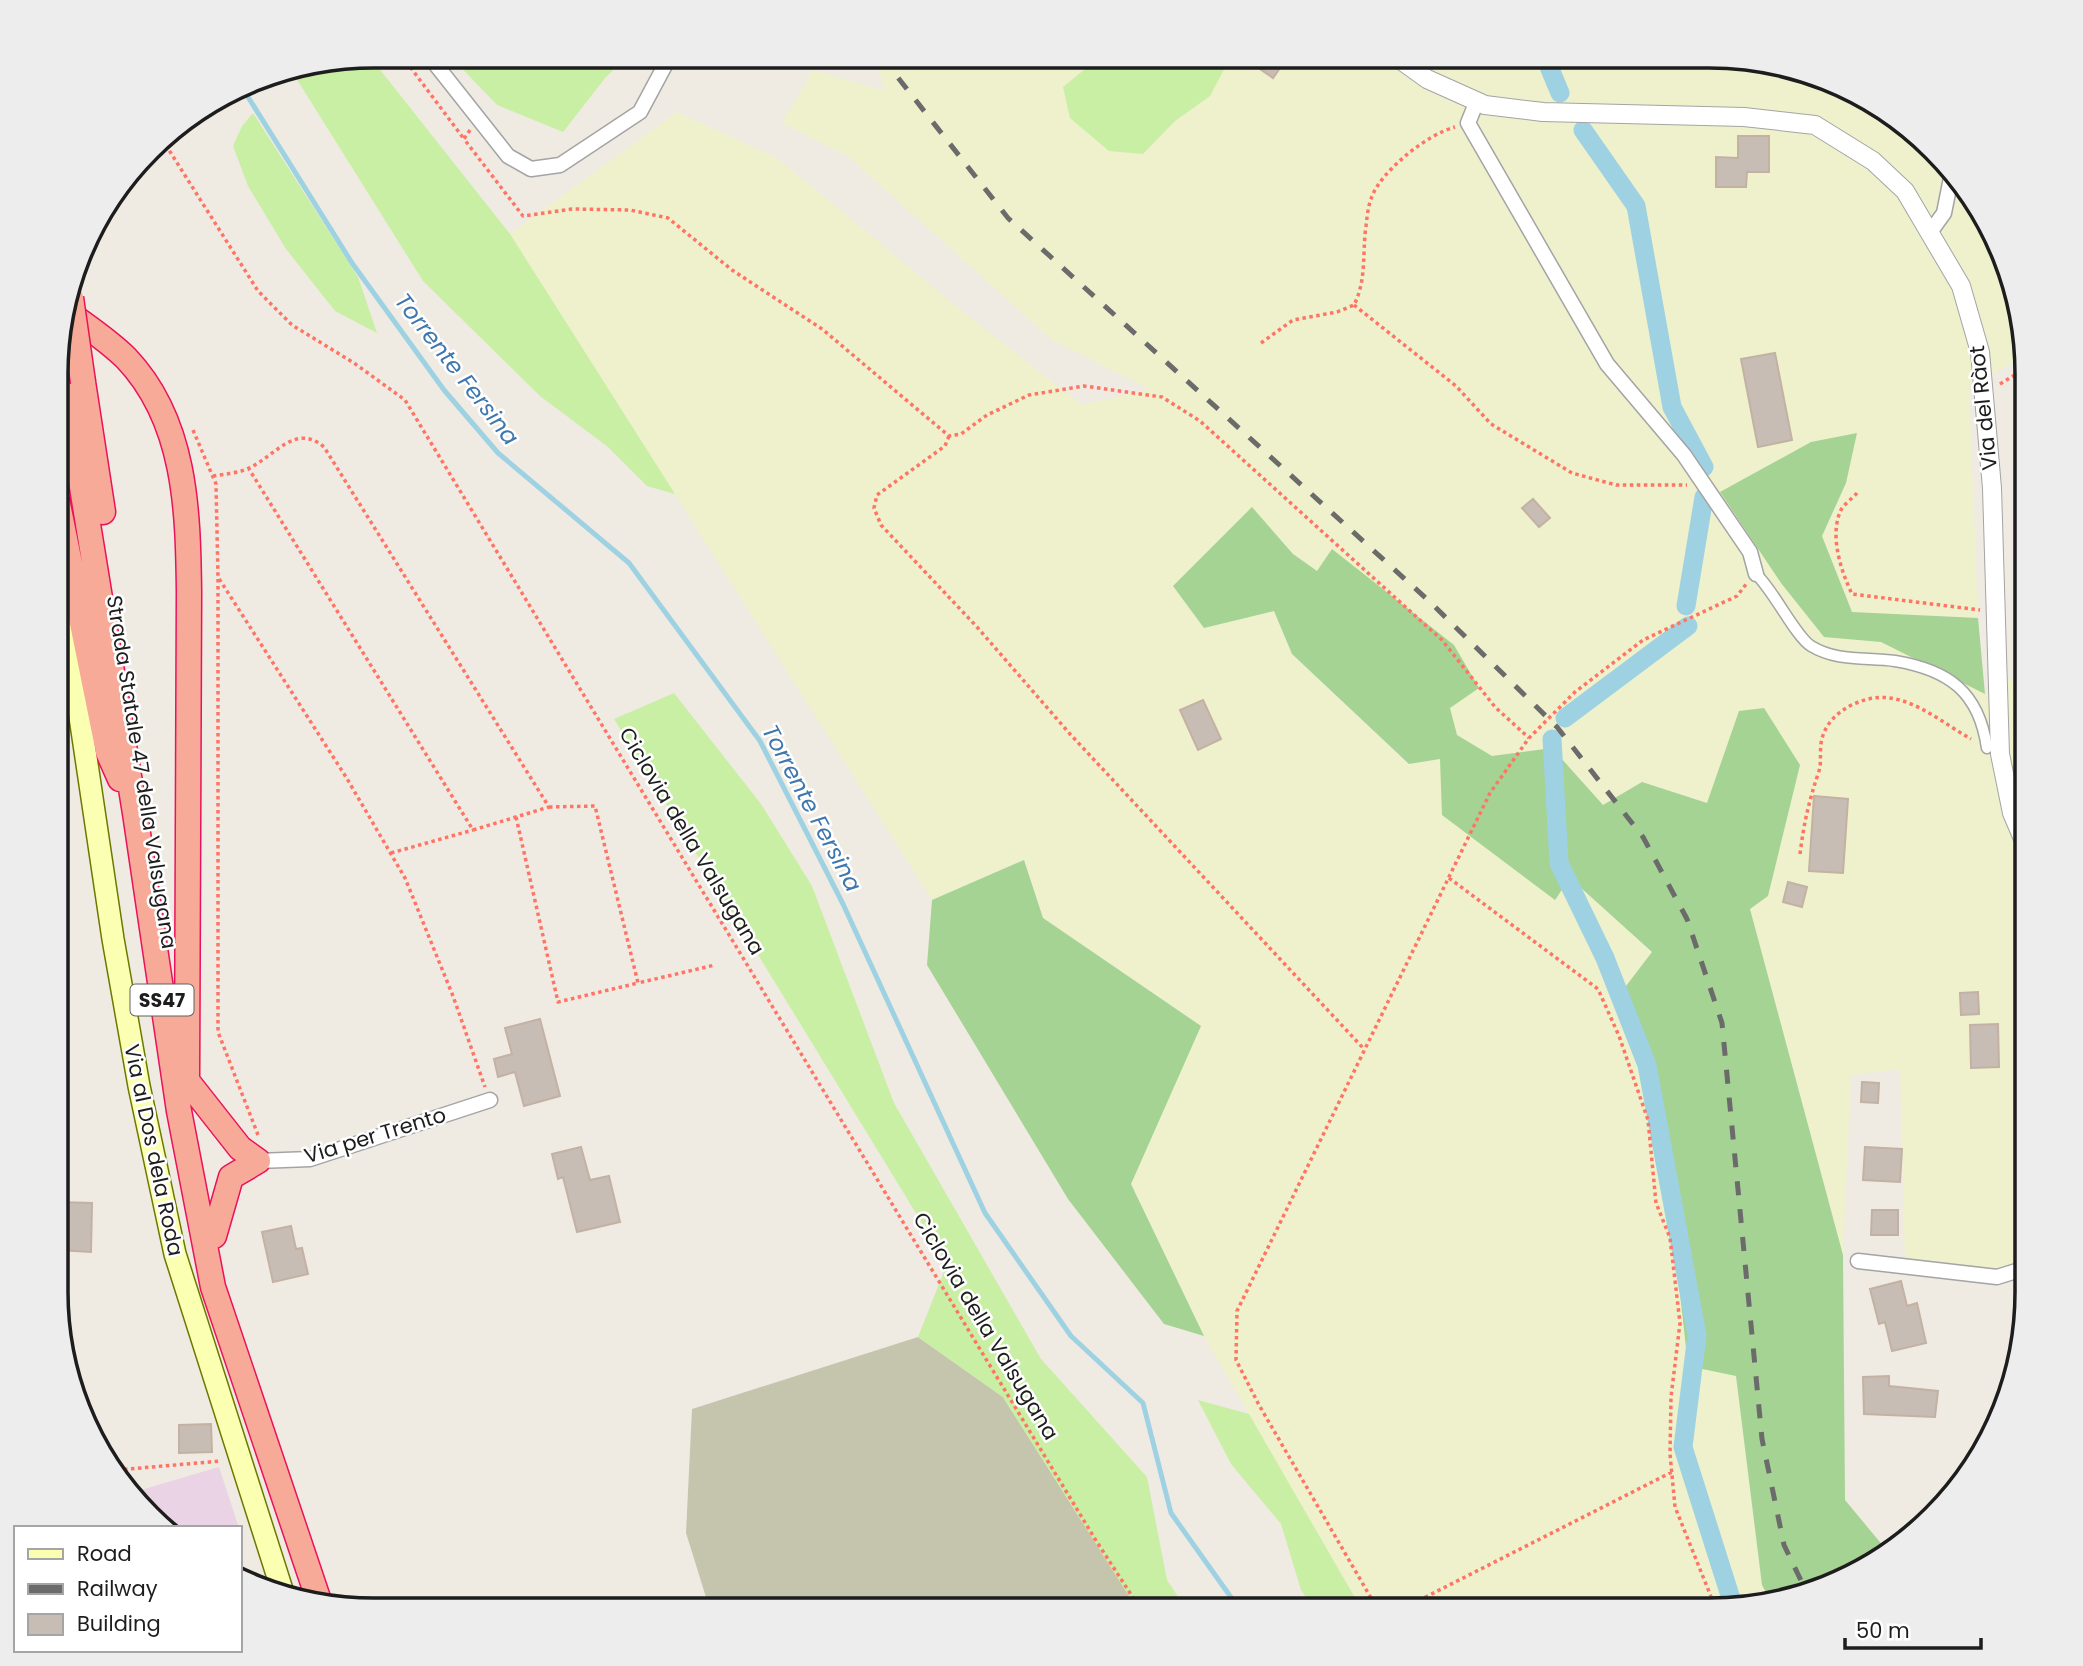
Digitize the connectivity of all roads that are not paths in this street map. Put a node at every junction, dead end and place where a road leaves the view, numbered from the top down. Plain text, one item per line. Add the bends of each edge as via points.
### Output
1 (438, 68) edge
2 (664, 68) edge
3 (1411, 68) edge
4 (1477, 101) junction
5 (1950, 185) edge
6 (1931, 231) junction
7 (74, 317) edge
8 (72, 327) edge
9 (68, 369) edge
10 (74, 384) junction
11 (68, 554) edge
12 (1756, 574) joint
13 (68, 637) edge
14 (1987, 748) road end
15 (135, 813) junction
16 (2015, 820) edge
17 (188, 1079) junction
18 (490, 1100) road end
19 (258, 1161) junction
20 (214, 1236) junction
21 (1858, 1261) dead end
22 (2015, 1271) edge
23 (280, 1583) edge
24 (316, 1592) edge
25 (331, 1595) edge

1 - 2 street via 508,156 531,169 560,164 640,112
3 - 4 street, Via del Ràot
4 - 6 street, Via del Ràot via 1543,112 1744,117 1815,125 1872,161 1905,191
4 - 12 street via 1468,123 1607,363 1684,455 1750,552
5 - 6 street via 1944,214
6 - 16 street, Via del Ràot via 1961,286 1980,352 1992,488 2000,754
7 - 17 highway via 116,348 136,370 167,426 181,469 188,515
8 - 10 highway, Strada Statale 47 della Valsugana / SS47, bridge
9 - 10 highway, Strada Statale 47 della Valsugana / SS47
10 - 15 highway, Strada Statale 47 della Valsugana / SS47
10 - 17 highway, Strada Statale 47 della Valsugana / SS47
11 - 15 highway via 108,752
12 - 14 street via 1771,588 1809,645 1839,658 1895,662 1949,677 1969,696 1984,725
13 - 23 main road, Via al Dos dela Roda via 139,1086 175,1254
15 - 24 highway, Strada Statale 47 della Valsugana / SS47 via 179,1111 213,1287
17 - 19 highway via 240,1148
17 - 20 highway, Strada Statale 47 della Valsugana / SS47
18 - 19 street, Via per Trento via 310,1159
19 - 20 highway via 231,1177
20 - 25 highway, Strada Statale 47 della Valsugana / SS47
21 - 22 street via 1997,1276

